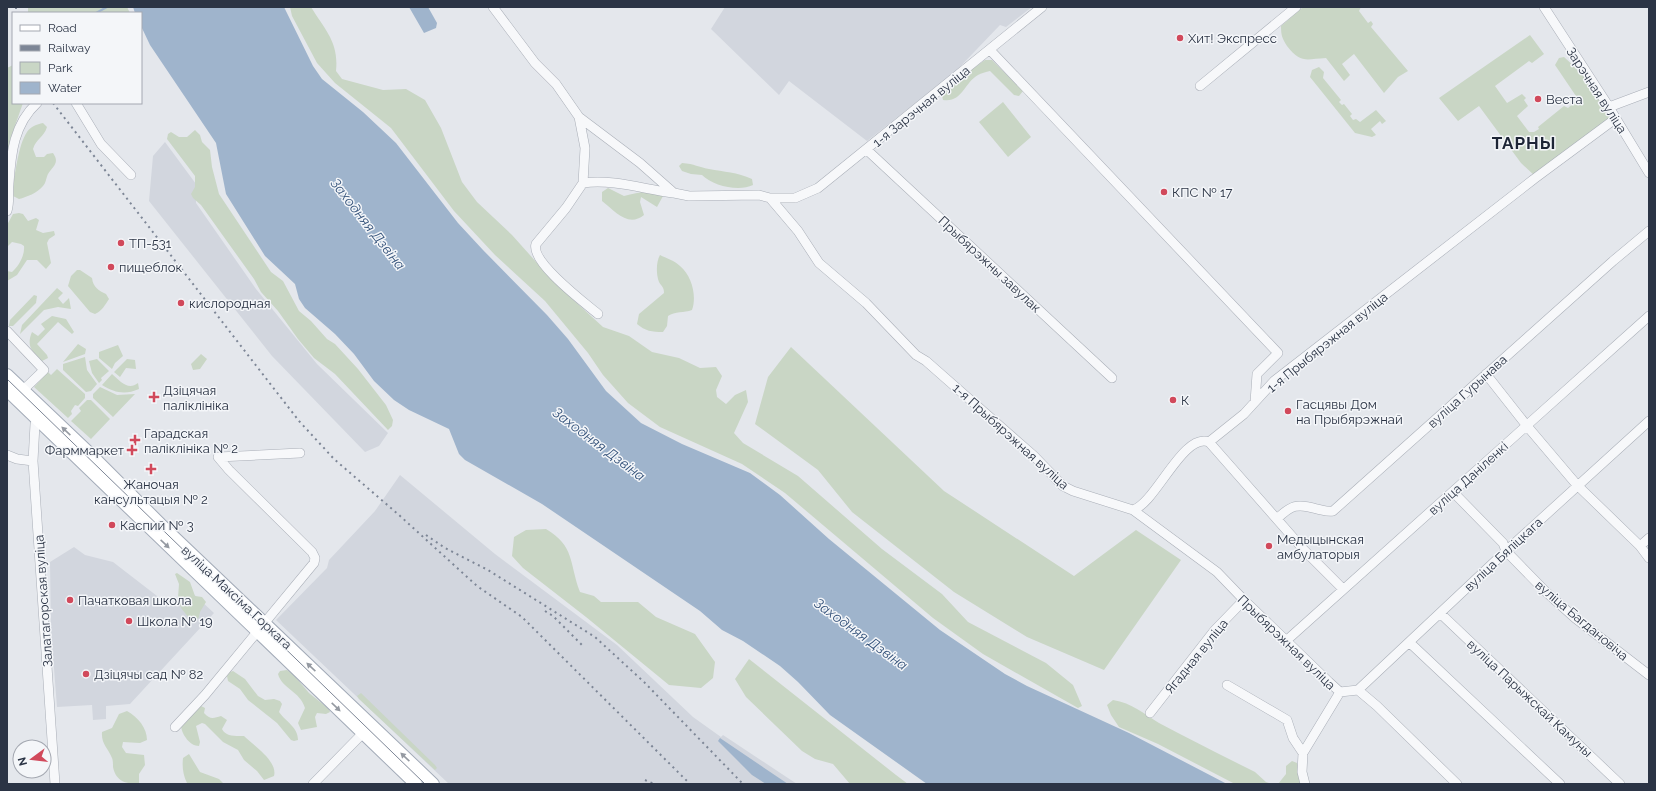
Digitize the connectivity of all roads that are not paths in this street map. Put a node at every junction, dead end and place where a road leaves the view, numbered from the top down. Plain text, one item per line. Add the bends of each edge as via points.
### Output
1 (493, 7) edge
2 (1042, 7) edge
3 (1296, 7) edge
4 (1544, 7) edge
5 (990, 50) junction
6 (1200, 86) dead end
7 (1649, 92) edge
8 (37, 104) edge
9 (77, 104) edge
10 (1609, 107) junction
11 (580, 117) junction
12 (1616, 119) junction
13 (867, 150) junction
14 (1649, 173) edge
15 (131, 174) dead end
16 (583, 182) junction
17 (674, 194) junction
18 (770, 198) junction
19 (795, 198) junction
20 (7, 211) edge
21 (786, 217) junction
22 (1649, 231) edge
23 (598, 314) dead end
24 (1649, 316) edge
25 (7, 331) edge
26 (1486, 374) junction
27 (7, 375) edge
28 (1112, 378) dead end
29 (15, 393) edge
30 (1255, 402) junction
31 (41, 415) junction
32 (1649, 421) edge
33 (1527, 426) junction
34 (1209, 442) junction
35 (300, 453) dead end
36 (7, 455) edge
37 (33, 461) junction
38 (1577, 485) junction
39 (1453, 492) junction
40 (1133, 510) junction
41 (1277, 519) junction
42 (1649, 538) edge
43 (1640, 546) junction
44 (1506, 551) junction
45 (1649, 558) edge
46 (1343, 589) junction
47 (1244, 600) junction
48 (1440, 613) junction
49 (261, 628) junction
50 (1287, 640) junction
51 (1409, 642) junction
52 (1649, 675) edge
53 (1227, 685) dead end
54 (1358, 690) junction
55 (1340, 692) junction
56 (1150, 713) dead end
57 (175, 727) dead end
58 (367, 729) junction
59 (1303, 753) junction
60 (429, 782) edge
61 (55, 784) edge
62 (313, 784) edge
63 (416, 784) edge
64 (1305, 784) edge
65 (1458, 784) edge
66 (1560, 784) edge
67 (1620, 784) edge

1 - 11 street
2 - 5 street, 1-я Зарэчная вуліца
3 - 6 street
4 - 10 street, Зарэчная вуліца
5 - 13 street, 1-я Зарэчная вуліца
5 - 30 street via 1278,354 1257,374
7 - 10 street
8 - 20 street via 19,125 12,155
9 - 15 street via 101,144
10 - 12 street, Зарэчная вуліца
11 - 16 street via 584,148
11 - 17 street via 640,163
12 - 14 street, Зарэчная вуліца
12 - 30 street, 1-я Прыбярэжная вуліца via 1536,177 1274,381
13 - 19 street, 1-я Зарэчная вуліца via 818,188
13 - 28 street, Прыбярэжны завулак
16 - 17 street, 1-я Зарэчная вуліца via 639,186
16 - 23 street via 535,248 546,268
17 - 18 street, 1-я Зарэчная вуліца via 759,195
18 - 19 street, 1-я Зарэчная вуліца
18 - 21 street, 1-я Прыбярэжная вуліца
19 - 21 street via 788,205
21 - 40 street, 1-я Прыбярэжная вуліца via 819,264 866,303 916,355 1034,456 1063,486
22 - 26 street, вуліца Гурынава
24 - 33 street, вуліца Даніленкі
25 - 29 street via 44,370
26 - 33 street
26 - 41 street, вуліца Гурынава via 1333,511 1297,505 1288,508
27 - 29 main road, вуліца Максіма Горкага
29 - 31 main road, вуліца Максіма Горкага
30 - 34 street, 1-я Прыбярэжная вуліца
31 - 37 street, Залатагорская вуліца via 34,437
31 - 49 main road, вуліца Максіма Горкага via 160,524
32 - 38 street, вуліца Бяліцкага
33 - 38 street
33 - 39 street, вуліца Даніленкі
34 - 40 street, 1-я Прыбярэжная вуліца via 1199,441 1179,457 1146,502
34 - 41 street
35 - 49 street via 218,456 315,558 314,563
36 - 37 street
37 - 61 street, Залатагорская вуліца
38 - 43 street
38 - 44 street, вуліца Бяліцкага
39 - 44 street, вуліца Багдановіча via 1503,543
39 - 46 street, вуліца Даніленкі
40 - 47 street, Прыбярэжная вуліца via 1217,572
41 - 46 street
42 - 43 street
43 - 45 street
44 - 48 street, вуліца Бяліцкага
44 - 52 street, вуліца Багдановіча via 1575,618
46 - 50 street, вуліца Даніленкі
47 - 50 street, Прыбярэжная вуліца
47 - 56 street, Ягадная вуліца via 1214,631
48 - 51 street, вуліца Бяліцкага
48 - 67 street, вуліца Парыжскай Камуны
49 - 57 street
49 - 58 main road, вуліца Максіма Горкага
50 - 55 street, Прыбярэжная вуліца
51 - 54 street, вуліца Бяліцкага
51 - 66 street
53 - 59 street via 1287,720 1293,738
54 - 55 street, Прыбярэжная вуліца
54 - 65 street via 1378,706
55 - 59 street
60 -> 58 main road, вуліца Максіма Горкага
58 - 62 street
58 - 63 main road, вуліца Максіма Горкага
59 - 64 street via 1302,772

